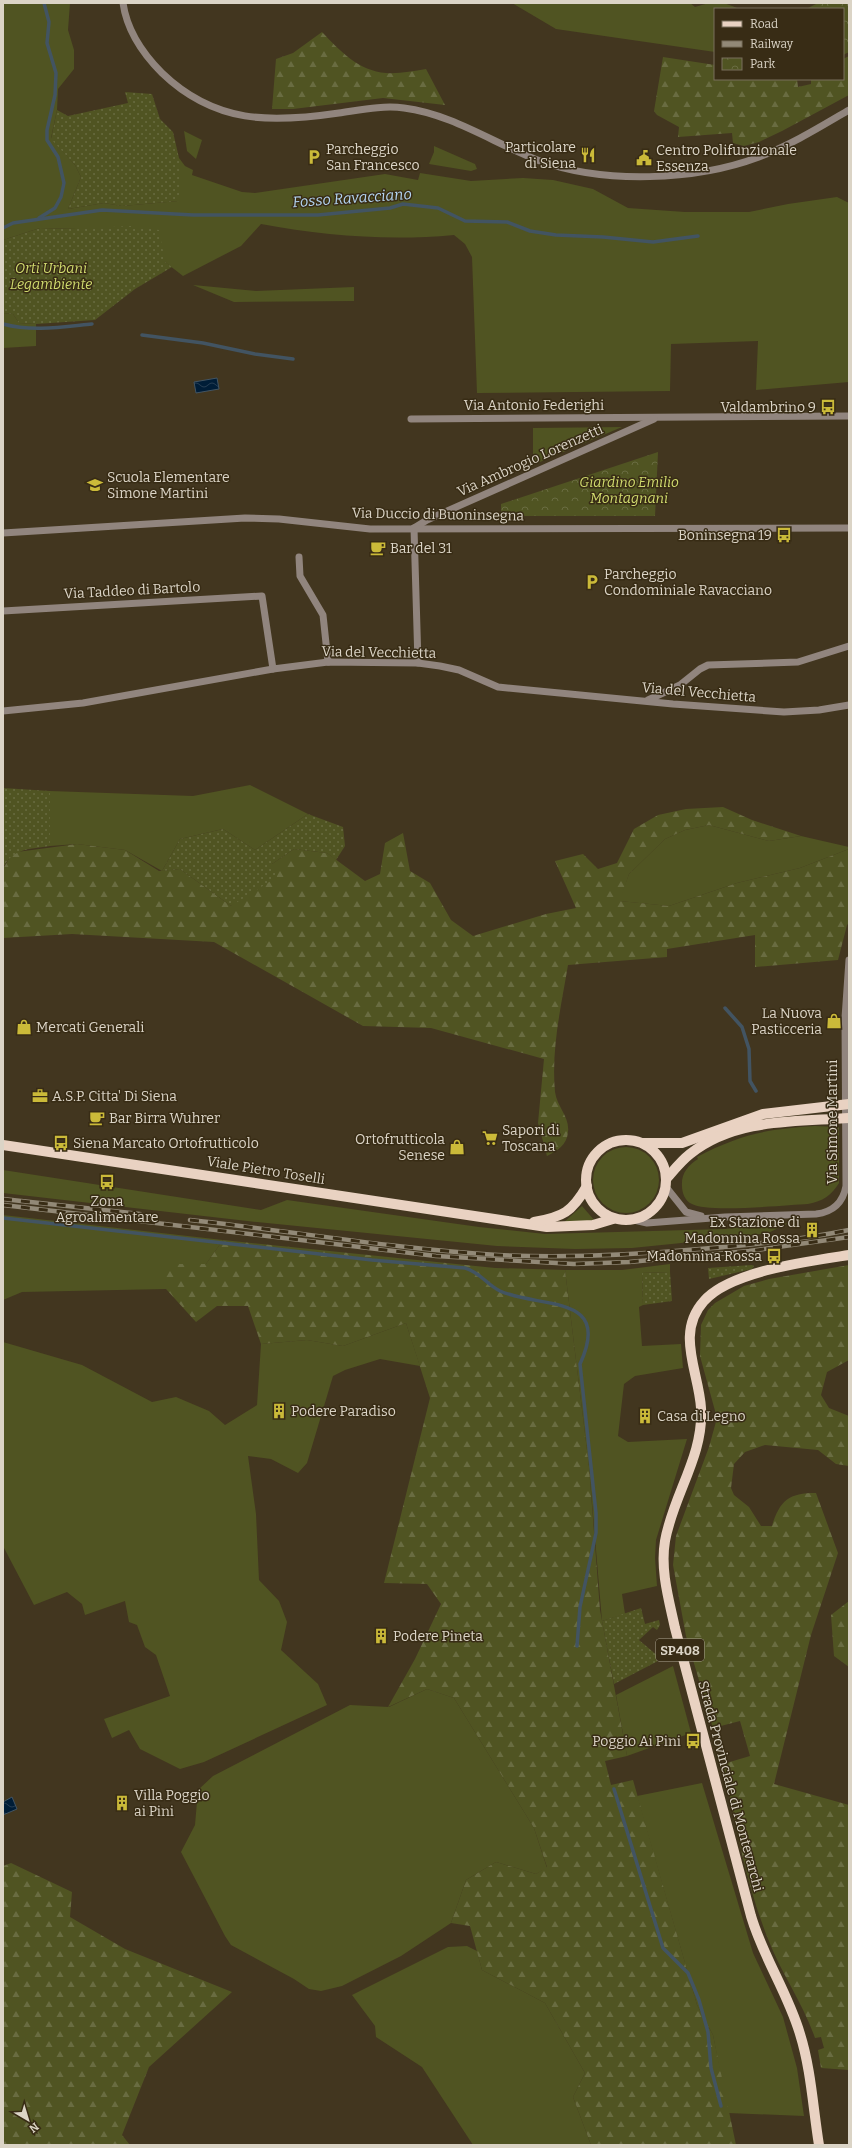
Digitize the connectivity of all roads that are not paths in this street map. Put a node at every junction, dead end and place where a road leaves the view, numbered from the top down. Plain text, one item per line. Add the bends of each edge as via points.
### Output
1 (123, 3) edge
2 (849, 110) edge
3 (849, 416) edge
4 (657, 418) junction
5 (411, 419) dead end
6 (414, 528) junction
7 (849, 528) edge
8 (3, 533) edge
9 (299, 557) dead end
10 (3, 611) edge
11 (849, 646) edge
12 (328, 662) junction
13 (418, 663) junction
14 (273, 669) junction
15 (647, 701) junction
16 (849, 705) edge
17 (3, 711) edge
18 (849, 960) edge
19 (847, 1018) edge
20 (849, 1104) edge
21 (849, 1118) edge
22 (642, 1143) junction
23 (3, 1145) edge
24 (666, 1183) junction
25 (587, 1186) junction
26 (726, 1217) junction
27 (613, 1219) junction
28 (634, 1220) junction
29 (526, 1223) junction
30 (849, 1255) edge
31 (819, 2145) edge

1 - 2 street via 130,28 148,59 181,90 215,109 236,116 276,120 384,108 409,108 449,120 538,160 560,167 592,172 662,176 723,168 781,148
3 - 4 street, Via Antonio Federighi
4 - 5 street, Via Antonio Federighi
4 - 6 street, Via Ambrogio Lorenzetti
6 - 7 street, Via Duccio di Buoninsegna
6 - 8 street, Via Duccio di Buoninsegna via 370,529 279,519 244,518
6 - 13 street
9 - 12 street via 300,576 323,615
10 - 14 street, Via Taddeo di Bartolo via 262,596
11 - 15 street via 798,662 708,666 700,669 683,683
12 - 13 street, Via del Vecchietta
12 - 14 street, Via del Vecchietta
13 - 15 street, Via del Vecchietta via 459,670 498,687
14 - 17 street, Via del Vecchietta via 83,703
15 - 16 street, Via del Vecchietta via 784,712
18 - 19 street, Via Simone Martini
19 - 26 street, Via Simone Martini via 846,1186 841,1201 826,1213
20 - 22 main road, Viale Pietro Toselli via 763,1114 682,1143
21 - 24 main road via 778,1121 737,1131 694,1150
22 - 24 main road via 659,1157 665,1169
22 - 25 main road, Viale Pietro Toselli via 618,1140 599,1150 586,1172
23 - 29 main road, Viale Pietro Toselli
24 - 26 street, Via Simone Martini via 680,1206 690,1214
24 - 28 main road via 662,1197 654,1208
25 - 27 main road, Viale Pietro Toselli via 596,1206
25 - 29 main road, Viale Pietro Toselli via 575,1205 564,1214
26 - 28 street, Via Simone Martini via 647,1223
27 - 28 main road, Viale Pietro Toselli
27 - 29 main road, Viale Pietro Toselli via 597,1224 561,1227
30 - 31 main road, Strada Provinciale di Montevarchi / SP408 via 752,1274 718,1290 701,1304 692,1321 690,1337 700,1400 701,1430 692,1466 669,1526 664,1550 665,1574 675,1628 751,1916 759,1941 785,1995 804,2045

